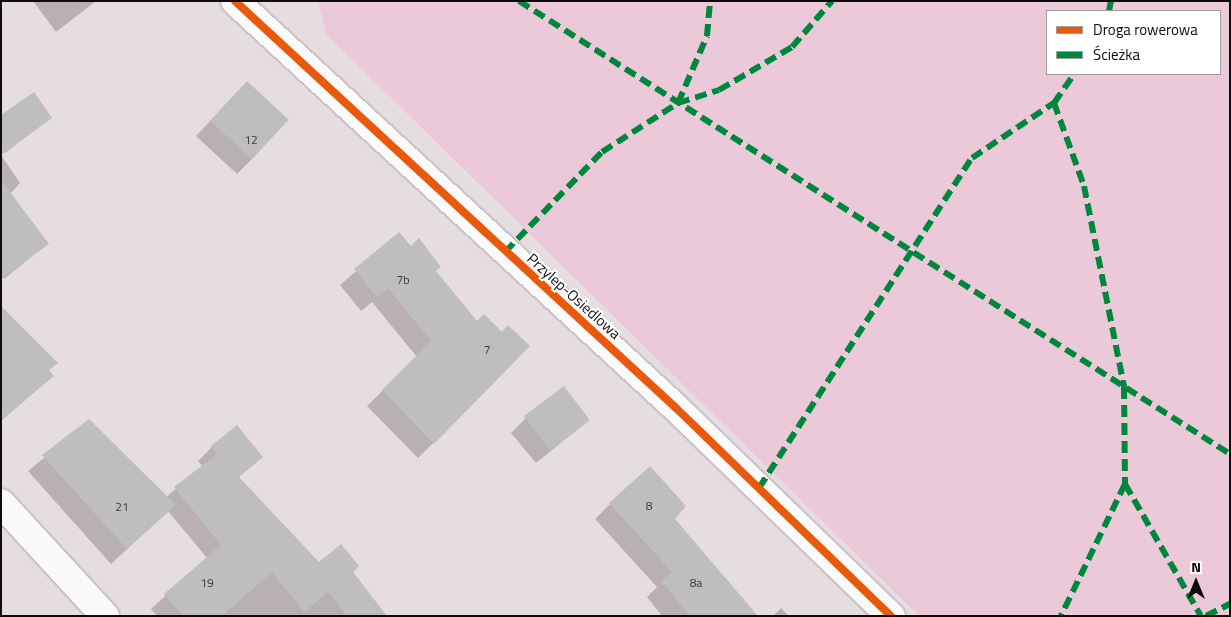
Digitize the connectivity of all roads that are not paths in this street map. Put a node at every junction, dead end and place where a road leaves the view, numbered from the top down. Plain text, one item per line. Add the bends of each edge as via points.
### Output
1 (235, 1) edge
2 (1, 503) edge
3 (105, 616) edge
4 (891, 616) edge

1 - 4 street, Przylep-Osiedlowa via 675,407
2 - 3 street

